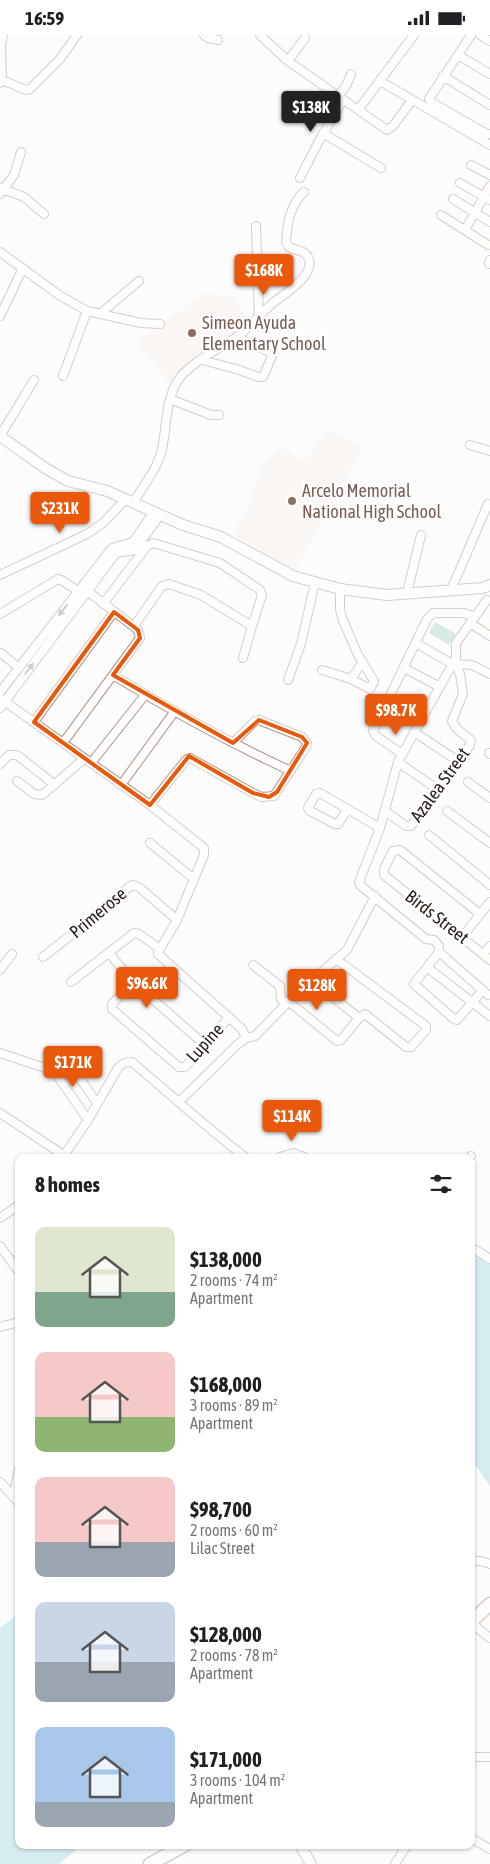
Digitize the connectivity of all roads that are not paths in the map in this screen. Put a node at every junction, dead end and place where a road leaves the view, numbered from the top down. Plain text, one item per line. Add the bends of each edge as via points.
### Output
1 (3, 35) edge
2 (78, 35) edge
3 (204, 35) edge
4 (260, 35) edge
5 (414, 35) edge
6 (471, 35) edge
7 (480, 35) edge
8 (305, 38) dead end
9 (218, 40) dead end
10 (490, 41) edge
11 (458, 55) junction
12 (288, 61) junction
13 (351, 74) dead end
14 (490, 74) edge
15 (443, 76) junction
16 (1, 81) edge
17 (380, 81) junction
18 (341, 98) junction
19 (412, 100) junction
20 (490, 105) edge
21 (358, 110) junction
22 (323, 133) junction
23 (490, 134) edge
24 (490, 145) edge
25 (21, 153) dead end
26 (471, 165) dead end
27 (381, 168) dead end
28 (490, 175) edge
29 (300, 178) dead end
30 (460, 183) dead end
31 (490, 186) edge
32 (1, 190) edge
33 (304, 192) dead end
34 (487, 198) edge
35 (453, 199) dead end
36 (475, 212) junction
37 (44, 214) dead end
38 (441, 215) dead end
39 (490, 222) edge
40 (256, 226) dead end
41 (465, 231) junction
42 (488, 245) dead end
43 (0, 252) edge
44 (23, 268) junction
45 (139, 281) dead end
46 (86, 311) junction
47 (100, 314) junction
48 (0, 316) edge
49 (259, 317) junction
50 (160, 324) dead end
51 (236, 337) junction
52 (202, 360) junction
53 (63, 376) dead end
54 (34, 380) dead end
55 (170, 399) junction
56 (219, 415) dead end
57 (0, 436) edge
58 (470, 445) dead end
59 (490, 451) edge
60 (129, 501) junction
61 (488, 504) dead end
62 (156, 514) junction
63 (421, 535) dead end
64 (0, 575) edge
65 (315, 582) junction
66 (486, 586) edge
67 (340, 589) junction
68 (451, 590) junction
69 (83, 591) junction
70 (407, 593) junction
71 (489, 601) edge
72 (103, 604) junction
73 (114, 612) junction
74 (0, 614) edge
75 (472, 620) junction
76 (134, 626) junction
77 (252, 626) junction
78 (490, 636) edge
79 (416, 643) junction
80 (1, 653) edge
81 (243, 658) dead end
82 (362, 663) junction
83 (456, 664) junction
84 (18, 667) junction
85 (404, 668) junction
86 (322, 671) dead end
87 (490, 674) edge
88 (113, 675) junction
89 (352, 679) junction
90 (288, 680) dead end
91 (440, 687) junction
92 (0, 692) edge
93 (145, 695) junction
94 (2, 703) edge
95 (175, 711) junction
96 (34, 722) junction
97 (414, 733) junction
98 (63, 743) junction
99 (233, 743) junction
100 (402, 754) junction
101 (88, 761) junction
102 (458, 761) junction
103 (398, 762) junction
104 (0, 764) edge
105 (290, 771) junction
106 (17, 781) dead end
107 (468, 782) dead end
108 (55, 785) junction
109 (121, 785) junction
110 (437, 789) junction
111 (490, 798) edge
112 (150, 805) junction
113 (346, 810) junction
114 (385, 811) junction
115 (447, 811) dead end
116 (380, 828) junction
117 (429, 835) dead end
118 (150, 843) dead end
119 (490, 843) edge
120 (194, 879) junction
121 (490, 885) edge
122 (375, 896) junction
123 (490, 902) edge
124 (480, 914) junction
125 (177, 920) junction
126 (462, 937) junction
127 (490, 946) edge
128 (160, 949) junction
129 (439, 952) junction
130 (109, 953) junction
131 (12, 954) dead end
132 (43, 957) dead end
133 (487, 957) edge
134 (336, 959) junction
135 (253, 965) dead end
136 (428, 968) junction
137 (0, 970) edge
138 (312, 981) junction
139 (71, 982) dead end
140 (133, 982) junction
141 (473, 1002) junction
142 (287, 1003) junction
143 (490, 1016) edge
144 (229, 1017) junction
145 (359, 1018) junction
146 (246, 1038) junction
147 (205, 1045) junction
148 (0, 1053) edge
149 (68, 1061) dead end
150 (179, 1102) junction
151 (97, 1103) junction
152 (0, 1113) edge
153 (88, 1120) junction
154 (60, 1154) edge
155 (66, 1154) edge
156 (241, 1154) edge
157 (15, 1208) edge
158 (0, 1218) edge
159 (0, 1246) edge
160 (475, 1250) edge
161 (490, 1259) edge
162 (15, 1267) edge
163 (15, 1323) edge
164 (0, 1327) edge
165 (0, 1482) edge
166 (15, 1488) edge
167 (13, 1497) joint
168 (475, 1561) edge
169 (490, 1564) edge
170 (490, 1604) edge
171 (475, 1619) edge
172 (475, 1626) edge
173 (490, 1638) edge
174 (475, 1757) edge
175 (490, 1757) edge
176 (475, 1840) edge
177 (178, 1849) edge
178 (302, 1849) edge
179 (404, 1849) edge
180 (490, 1849) edge
181 (153, 1863) edge
182 (311, 1864) edge
183 (395, 1864) edge

1 - 16 street
2 - 16 street via 30,89
3 - 9 street
4 - 12 street
5 - 17 street
6 - 11 street
7 - 10 street
8 - 12 street
11 - 14 street
11 - 15 street
12 - 18 street
13 - 18 street
15 - 20 street
15 - 23 street via 430,101
17 - 19 street
17 - 21 street
18 - 21 street
18 - 22 street
19 - 21 street via 388,130
19 - 24 street
22 - 27 street
22 - 29 street
25 - 32 street via 11,181
26 - 28 street
30 - 34 street
31 - 34 street
32 - 37 street via 24,197
33 - 49 street via 292,211 286,242 292,249 306,254 309,270
34 - 36 street
35 - 36 street
36 - 39 street
36 - 41 street
38 - 41 street
40 - 49 street
41 - 42 street
43 - 44 street
44 - 46 street
44 - 48 street
45 - 47 street
46 - 47 street
46 - 53 street
47 - 50 street
49 - 51 street
51 - 52 street
51 - 52 street via 272,353 263,377
52 - 55 street via 181,376
54 - 57 street
55 - 56 street
55 - 60 street via 159,460
57 - 60 street via 68,481
58 - 59 street
60 - 62 street
60 - 64 street via 86,534
61 - 68 street
62 - 65 street via 221,537 294,576
62 - 69 street via 138,547 117,553
63 - 70 street
65 - 67 street
65 - 90 street
66 - 68 street
66 - 71 street
67 - 70 street via 387,595
67 - 82 street via 342,619
68 - 70 street
69 - 72 street
69 - 74 street via 58,579
69 -> 84 street
94 -> 69 street
71 - 75 street
72 - 73 street
72 - 77 street via 147,546 153,543 220,563 260,590 262,595
73 - 76 street
73 - 96 street
75 - 78 street
75 - 79 street via 464,613 431,614
75 - 83 street via 456,643
76 - 77 street via 162,587 169,583 201,595
76 - 88 street via 140,638
77 - 81 street
79 - 83 street
79 - 85 street
80 - 84 street
82 - 89 street
82 - 89 street via 374,681 370,689
83 - 87 street via 472,665
83 - 91 street via 449,669
83 - 102 street, Azalea Street via 463,694 452,721 472,741
84 - 92 street
85 - 91 street
85 - 100 street via 373,731
86 - 89 street
88 - 93 street
88 - 98 street
91 - 97 street
93 - 95 street
93 - 101 street
94 - 96 street
95 - 99 street
95 - 109 street
96 - 98 street
97 - 100 street
97 - 102 street
98 - 101 street
99 - 105 street
99 - 105 street via 259,720 302,737 306,747
100 - 103 street
101 - 108 street
101 - 109 street
102 - 110 street, Azalea Street
103 - 110 street
103 - 114 street
104 - 108 street via 9,755 17,755
105 - 112 street via 274,796 262,797 188,758
106 - 108 street via 38,795
107 - 111 street
109 - 112 street
110 - 114 street, Azalea Street via 408,827
112 - 120 street via 204,848
113 - 113 street via 335,824 308,808 318,793
113 - 116 street
114 - 116 street
115 - 119 street
116 - 122 street via 359,881
117 - 121 street
118 - 120 street
120 - 125 street
122 - 129 street via 426,939 436,942
122 - 134 street via 348,947
123 - 124 street
124 - 126 street
124 - 126 street, Birds Street via 400,850 393,851 384,875
125 - 128 street
125 - 132 street, Primerose via 140,887 133,885
126 - 133 street, Birds Street
127 - 133 street
128 - 130 street via 134,933
128 - 144 street via 160,957
129 - 136 street
129 - 141 street via 486,992
130 - 139 street
130 - 140 street
131 - 137 street
134 - 138 street
134 - 145 street via 427,1029 407,1048 366,1014
135 - 142 street via 280,986 281,999
136 - 141 street
136 - 141 street via 415,985 454,1019 457,1020
138 - 142 street
138 - 145 street
140 - 147 street
140 - 147 street, Lupine via 112,1004 112,1009 181,1068
141 - 143 street
142 - 145 street via 337,1041
142 - 146 street via 255,1036
144 - 146 street via 242,1029
144 - 147 street, Lupine
146 - 150 street
148 - 153 street via 54,1071
149 - 151 street
150 - 151 street via 132,1062 127,1062 118,1068
150 - 156 street
151 - 153 street
152 - 154 street
153 - 155 street
157 - 158 street
159 - 162 street
160 - 161 street
163 - 164 street
165 - 167 street
166 - 167 street
168 - 169 street
170 - 171 main road
172 - 173 street
174 - 175 street
176 - 180 street
177 - 181 main road
178 - 182 street
179 - 183 street

